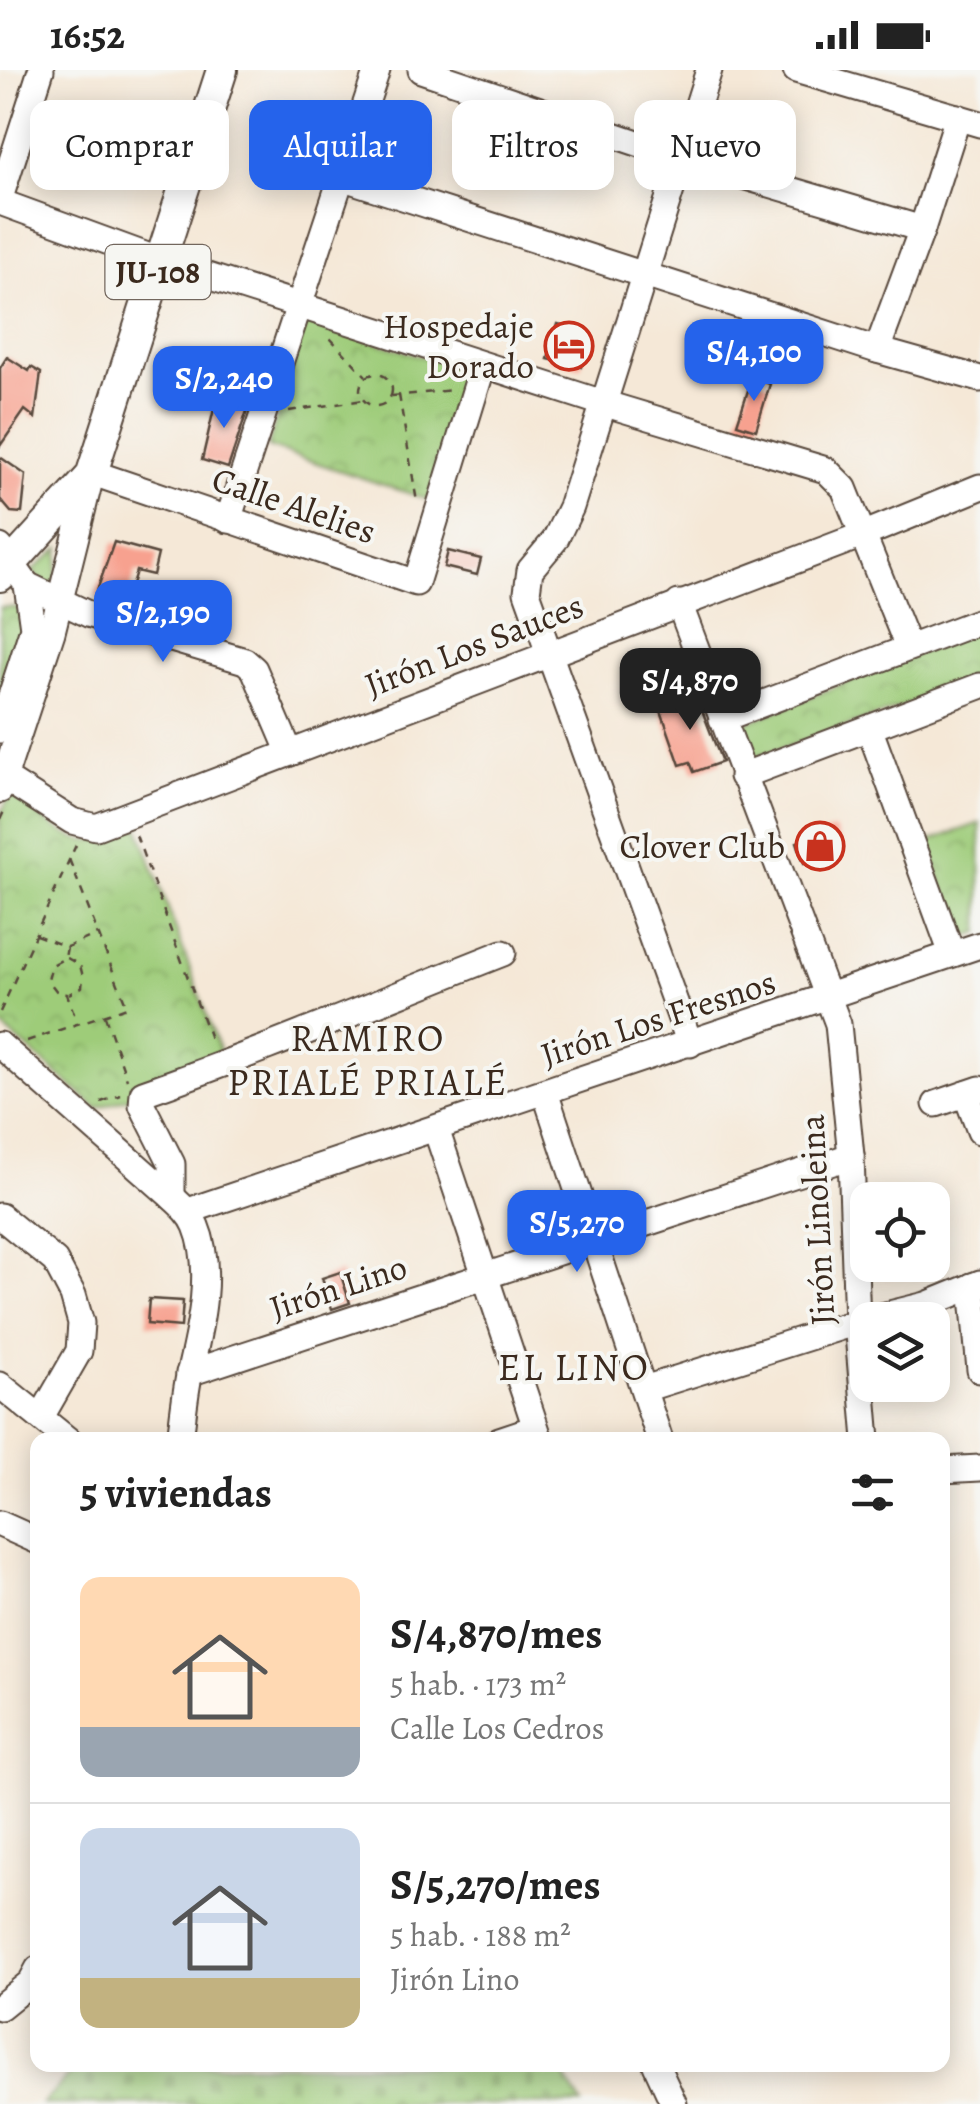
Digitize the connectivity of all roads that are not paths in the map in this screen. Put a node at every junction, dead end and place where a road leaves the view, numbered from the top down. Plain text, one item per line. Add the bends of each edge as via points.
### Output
1 (41, 70) edge
2 (222, 70) edge
3 (376, 70) edge
4 (421, 70) edge
5 (709, 70) edge
6 (796, 70) edge
7 (366, 100) edge
8 (700, 100) edge
9 (969, 121) edge
10 (634, 142) edge
11 (338, 190) edge
12 (382, 190) edge
13 (672, 190) edge
14 (792, 190) edge
15 (0, 200) edge
16 (922, 228) junction
17 (161, 261) junction
18 (646, 276) junction
19 (299, 305) junction
20 (877, 350) junction
21 (480, 376) junction
22 (980, 379) edge
23 (606, 404) junction
24 (92, 474) junction
25 (980, 487) edge
26 (228, 520) junction
27 (866, 534) junction
28 (10, 568) edge
29 (61, 600) junction
30 (680, 603) junction
31 (980, 621) edge
32 (908, 647) junction
33 (550, 654) junction
34 (980, 686) edge
35 (722, 719) junction
36 (0, 730) edge
37 (870, 730) junction
38 (290, 752) junction
39 (742, 776) junction
40 (3, 788) edge
41 (980, 945) edge
42 (503, 953) dead end
43 (952, 954) junction
44 (826, 998) junction
45 (12, 1044) edge
46 (690, 1044) junction
47 (973, 1091) edge
48 (545, 1092) junction
49 (936, 1104) dead end
50 (436, 1129) junction
51 (980, 1131) edge
52 (851, 1156) junction
53 (180, 1204) junction
54 (0, 1216) edge
55 (594, 1241) junction
56 (485, 1276) junction
57 (976, 1284) edge
58 (855, 1302) edge
59 (933, 1302) edge
60 (850, 1324) edge
61 (980, 1370) edge
62 (189, 1373) junction
63 (0, 1384) edge
64 (644, 1389) junction
65 (863, 1402) edge
66 (41, 1417) junction
67 (59, 1432) edge
68 (181, 1432) edge
69 (536, 1432) edge
70 (657, 1432) edge
71 (866, 1432) edge
72 (980, 1468) edge
73 (950, 1470) edge
74 (0, 1524) edge
75 (30, 1537) edge
76 (30, 1983) edge
77 (0, 2007) edge
78 (659, 2072) edge
79 (674, 2104) edge

1 - 15 street
2 - 17 main road, JU-108
3 - 7 street
4 - 10 street
5 - 8 street
6 - 9 street
9 - 16 street
11 - 19 street
12 - 18 street
13 - 18 street
14 - 16 street
15 - 17 street
16 - 20 street
17 - 19 street
17 - 24 main road, JU-108
18 - 20 street
18 - 23 street
19 - 21 street
19 - 26 street
20 - 22 street
21 - 23 street
21 - 26 street, Calle Alelies via 416,584
23 - 27 street via 826,470 844,488
23 - 33 street via 567,519 530,570 527,592
24 - 26 street, Calle Alelies
24 - 28 main road, JU-108
24 - 29 street
25 - 27 street, Jirón Los Sauces
27 - 30 street, Jirón Los Sauces
27 - 32 street
28 - 29 street
28 - 36 street via 32,628
29 - 38 street via 244,660
29 - 40 street
30 - 33 street, Jirón Los Sauces
30 - 35 street, Jirón Linoleina
31 - 32 street
32 - 35 street
33 - 38 street, Jirón Los Sauces
33 - 46 street
34 - 37 street
35 - 39 street, Jirón Linoleina
37 - 39 street
37 - 43 street
38 - 40 street, Jirón Los Sauces via 96,826
39 - 44 street, Jirón Linoleina
41 - 43 street, Jirón Los Fresnos
42 - 53 street via 143,1093 142,1105 172,1164
43 - 44 street, Jirón Los Fresnos
44 - 46 street, Jirón Los Fresnos
44 - 52 street, Jirón Linoleina via 838,1024
45 - 53 street
46 - 48 street, Jirón Los Fresnos
47 - 49 street
47 - 51 street
48 - 50 street, Jirón Los Fresnos
48 - 55 street
50 - 53 street, Jirón Los Fresnos
50 - 56 street
52 - 55 street, Jirón Lino
52 - 58 street, Jirón Linoleina
53 - 62 street via 201,1239 203,1269 198,1345
54 - 66 street via 56,1260 81,1323 79,1350
55 - 56 street, Jirón Lino
55 - 64 street
56 - 62 street, Jirón Lino
56 - 69 street
57 - 59 street
57 - 61 street
60 - 64 street
62 - 68 street
63 - 66 street
64 - 70 street
65 - 71 street, Jirón Linoleina
66 - 67 street
72 - 73 street
74 - 75 street
76 - 77 street
78 - 79 street

